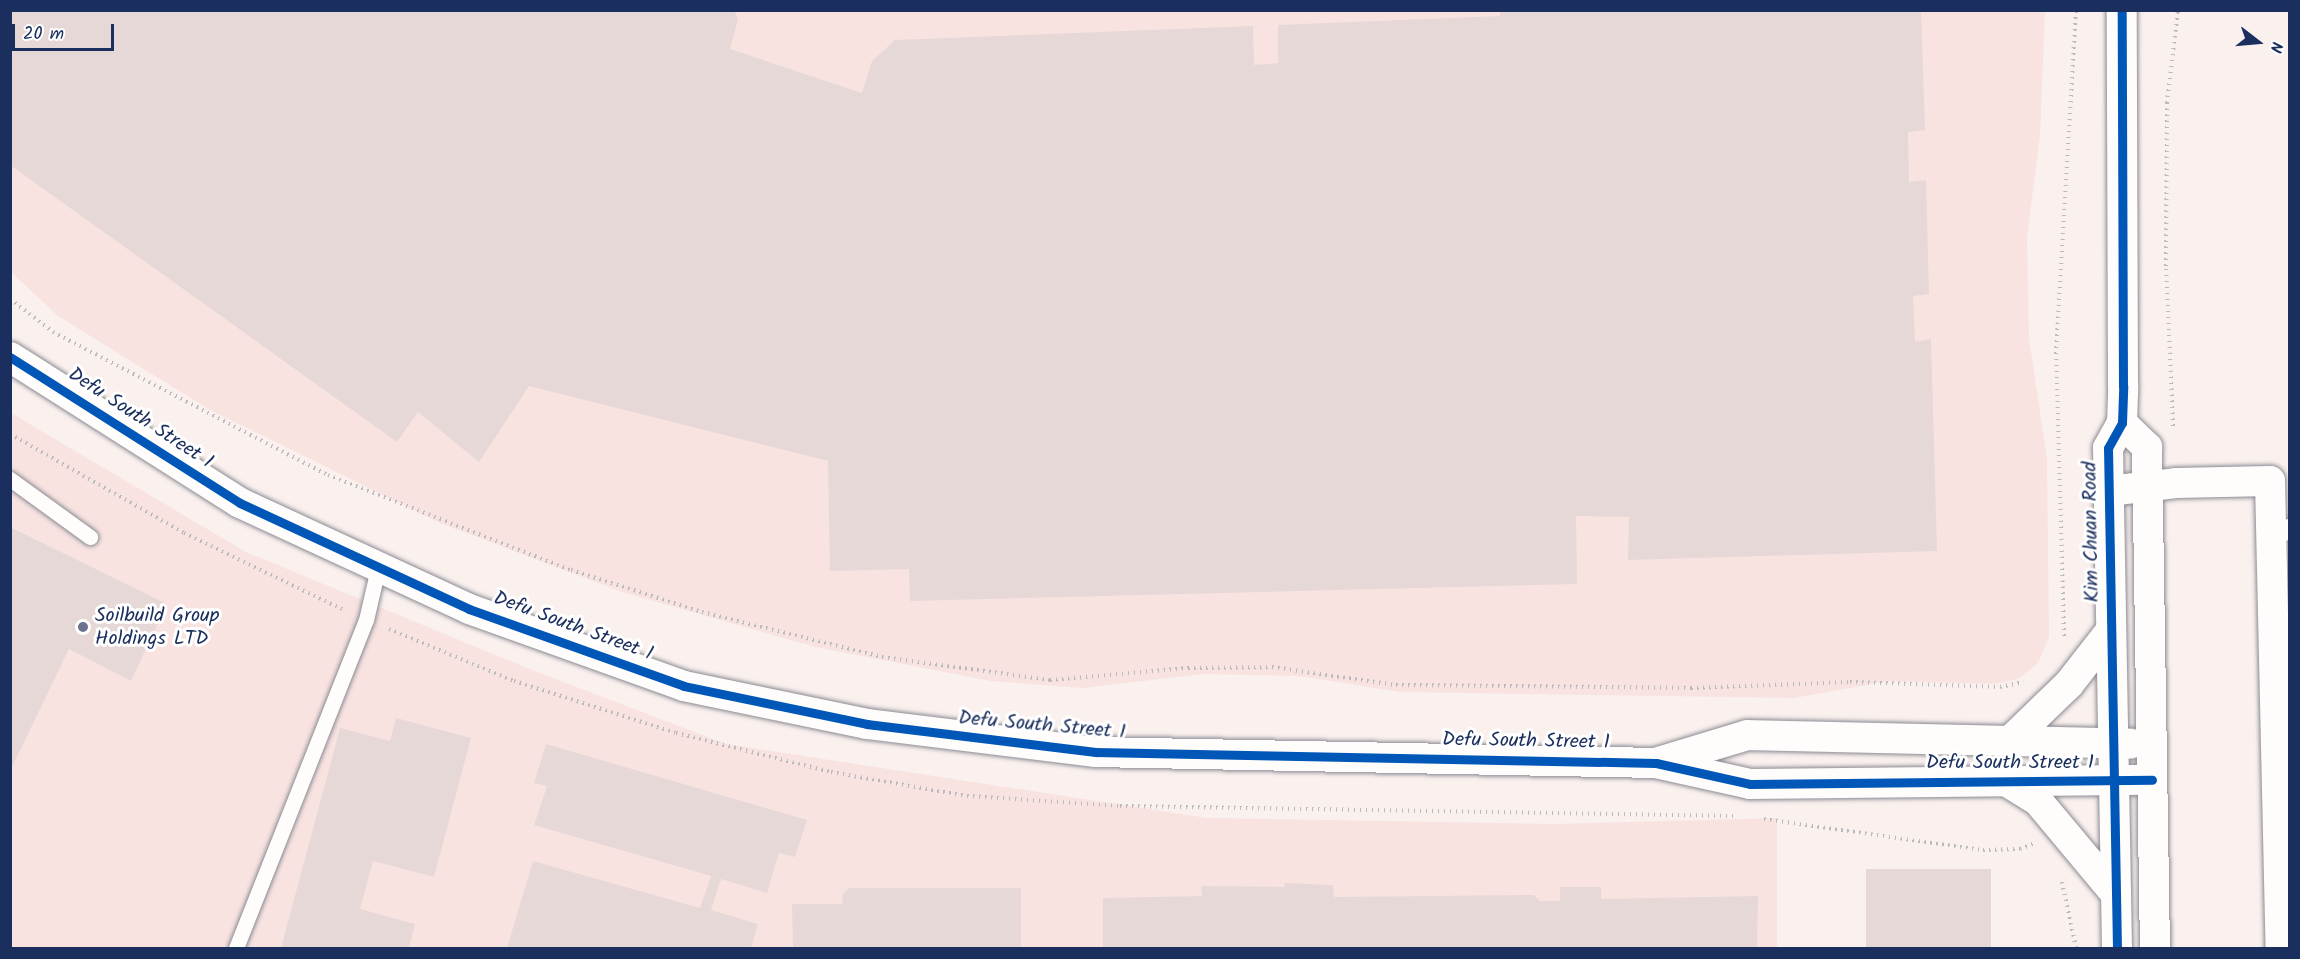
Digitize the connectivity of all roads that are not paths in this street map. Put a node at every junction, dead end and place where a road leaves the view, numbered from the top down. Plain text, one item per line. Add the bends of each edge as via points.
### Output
1 (2122, 10) edge
2 (10, 357) edge
3 (2121, 423) junction
4 (10, 478) edge
5 (2148, 486) junction
6 (2109, 490) junction
7 (2280, 536) edge
8 (90, 537) dead end
9 (378, 568) junction
10 (2111, 630) junction
11 (2012, 739) junction
12 (2112, 744) junction
13 (2152, 744) junction
14 (1656, 763) junction
15 (2004, 780) junction
16 (2112, 780) junction
17 (2152, 780) junction
18 (2115, 893) junction
19 (236, 948) edge
20 (2117, 948) edge
21 (2155, 948) edge
22 (2281, 948) edge

1 - 3 street, Kim Chuan Road
2 - 9 street, Defu South Street 1 via 240,503
3 - 5 street via 2147,447
3 - 6 street, Kim Chuan Road via 2108,448
4 - 8 lane
5 - 6 street
5 - 7 street via 2270,482
5 - 13 street
6 - 10 street, Kim Chuan Road
7 - 22 street
9 - 14 street, Defu South Street 1 via 470,609 684,686 867,724 1095,752
9 - 19 lane via 366,620
10 - 11 street via 2069,684
10 - 12 street, Kim Chuan Road
11 - 12 street, Defu South Street 1
11 - 14 street, Defu South Street 1 via 1748,735
12 - 13 street, Defu South Street 1
12 - 16 street, Kim Chuan Road
13 - 17 street
14 - 15 street, Defu South Street 1 via 1750,784
15 - 16 street, Defu South Street 1
15 - 18 street via 2038,801
16 - 17 street, Defu South Street 1
16 - 18 street, Kim Chuan Road
17 - 21 street
18 - 20 street, Kim Chuan Road

